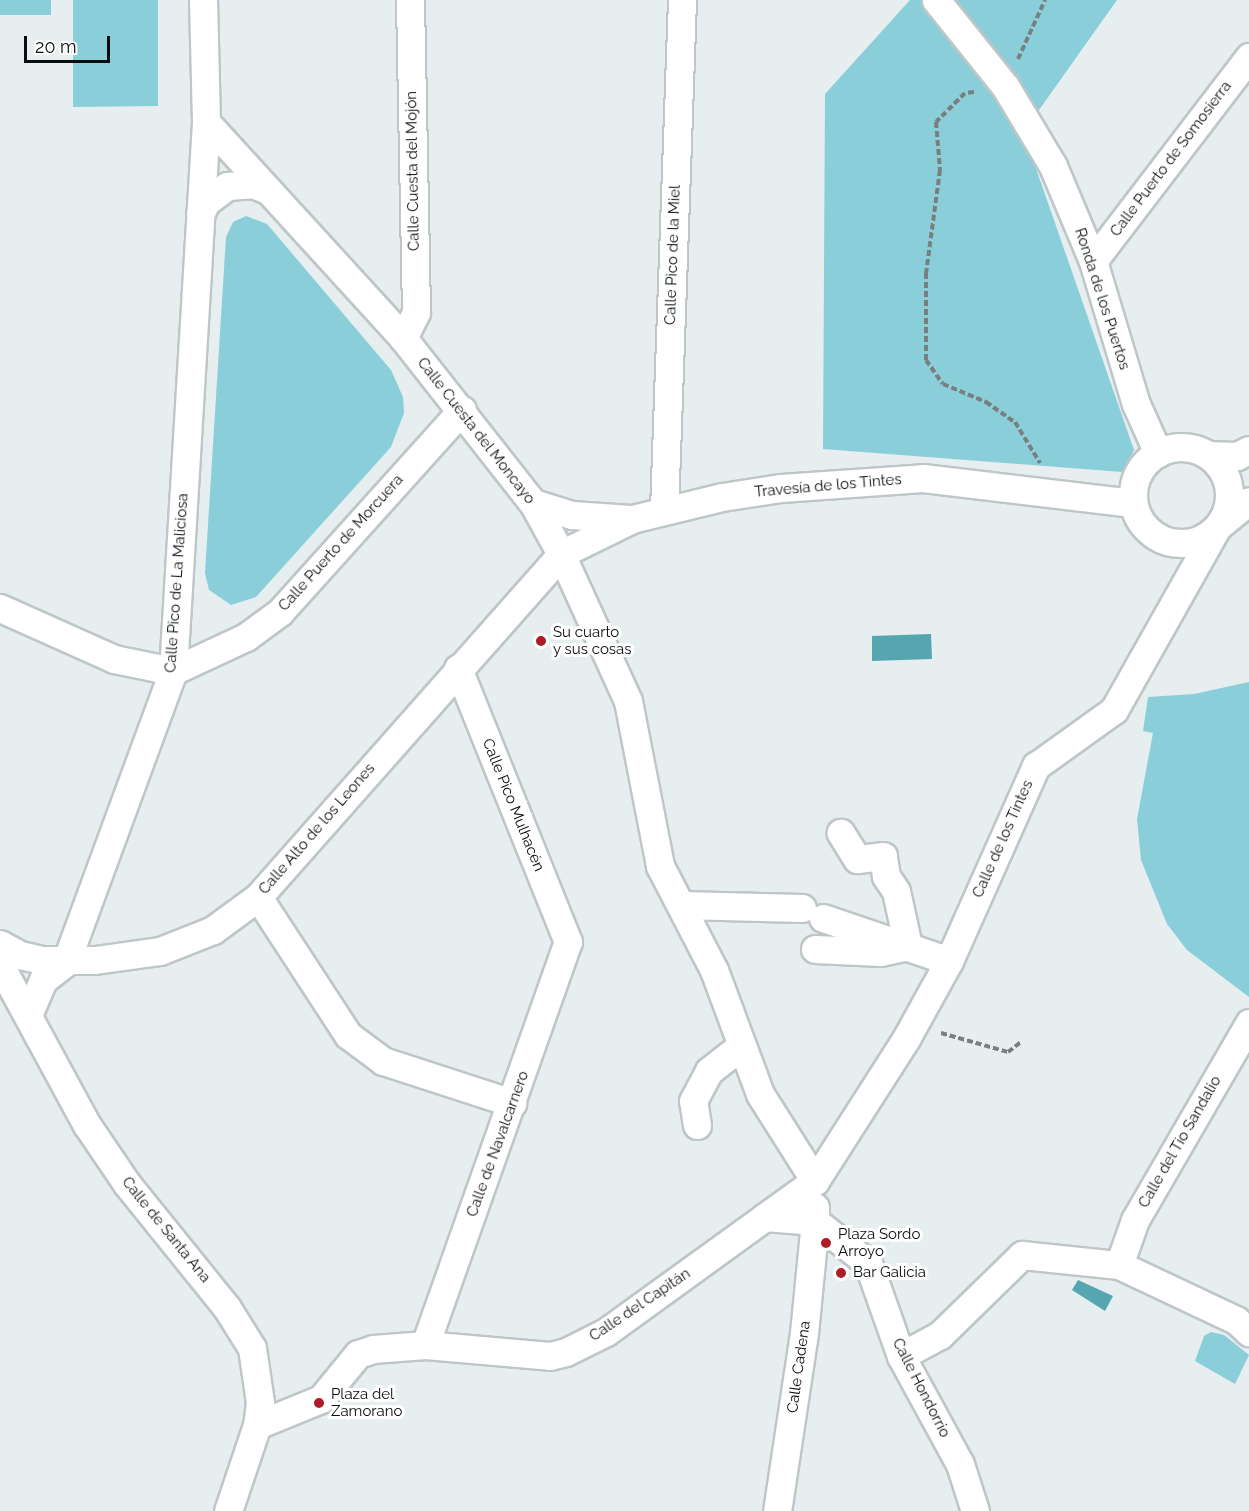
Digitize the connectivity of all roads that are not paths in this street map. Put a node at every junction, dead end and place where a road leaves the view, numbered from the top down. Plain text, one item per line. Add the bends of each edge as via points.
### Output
1 (203, 0) edge
2 (410, 0) edge
3 (682, 0) edge
4 (936, 0) edge
5 (1249, 57) edge
6 (206, 122) junction
7 (265, 189) junction
8 (200, 214) junction
9 (1093, 261) junction
10 (403, 338) junction
11 (462, 410) junction
12 (1158, 453) junction
13 (1208, 455) junction
14 (1245, 455) edge
15 (1249, 501) edge
16 (533, 503) junction
17 (1133, 503) junction
18 (663, 510) junction
19 (632, 519) junction
20 (1217, 527) junction
21 (561, 554) junction
22 (0, 608) edge
23 (458, 668) junction
24 (173, 672) junction
25 (841, 833) dead end
26 (258, 897) junction
27 (681, 905) junction
28 (568, 942) joint
29 (0, 944) edge
30 (908, 946) junction
31 (815, 949) dead end
32 (949, 961) junction
33 (66, 962) junction
34 (0, 965) edge
35 (29, 1012) junction
36 (1249, 1023) edge
37 (741, 1046) junction
38 (512, 1103) junction
39 (697, 1125) dead end
40 (815, 1181) junction
41 (765, 1217) junction
42 (815, 1221) junction
43 (1119, 1265) junction
44 (1249, 1332) edge
45 (425, 1344) junction
46 (901, 1356) junction
47 (257, 1425) junction
48 (228, 1511) edge
49 (777, 1511) edge
50 (975, 1511) edge

1 - 6 street
2 - 10 street, Calle Cuesta del Mojón via 416,312
3 - 18 street, Calle Pico de la Miel
4 - 9 street, Ronda de los Puertos via 1005,86 1053,166
5 - 9 street, Calle Puerto de Somosierra
6 - 7 street, Calle Cuesta del Moncayo
6 - 8 street, Calle Pico de La Maliciosa
7 - 8 street via 253,184 227,186 206,202
7 - 10 street, Calle Cuesta del Moncayo
8 - 24 street, Calle Pico de La Maliciosa
9 - 12 street, Ronda de los Puertos via 1136,404
10 - 11 street, Calle Cuesta del Moncayo
11 - 16 street, Calle Cuesta del Moncayo
11 - 24 street, Calle Puerto de Morcuera via 280,612 246,637
12 - 13 street via 1192,448
12 - 17 street via 1138,474
13 - 14 street
13 - 20 street via 1227,481 1228,505
15 - 20 street, Calle de los Tintes
16 - 19 street, Travesía de los Tintes via 572,515
16 - 21 street, Calle Cuesta del Moncayo
17 - 18 street, Travesía de los Tintes via 923,478 853,480 722,497
17 - 20 street via 1152,534 1169,542 1188,543 1204,538
18 - 19 street, Travesía de los Tintes
19 - 21 street, Travesía de los Tintes
20 - 32 street, Calle de los Tintes via 1114,710 1036,766
21 - 23 street, Calle Alto de los Leones
21 - 27 street, Calle Cuesta del Moncayo via 628,701 660,866
22 - 24 street via 114,659
23 - 26 street, Calle Alto de los Leones
23 - 28 street, Calle Pico Mulhacén
24 - 33 street, Calle Pico de La Maliciosa
25 - 30 street via 858,859 883,856 886,876 897,891
26 - 33 street, Calle Alto de los Leones via 213,930 160,951 127,958
26 - 38 street via 348,1035 383,1061
27 - 30 street via 813,913
27 - 37 street, Calle Cuesta del Moncayo via 714,970
28 - 38 street, Calle de Navalcarnero
29 - 33 street, Calle Alto de los Leones via 20,955
30 - 31 street via 880,952
30 - 32 street
32 - 40 street, Calle de los Tintes via 915,1023
33 - 35 street via 43,980
34 - 35 street, Calle de Santa Ana
35 - 47 street, Calle de Santa Ana via 87,1125 128,1184 239,1324 252,1348 257,1376
36 - 43 street, Calle del Tío Sandalio via 1135,1220
37 - 39 street via 709,1071 693,1101
37 - 40 street, Calle Cuesta del Moncayo via 760,1094
38 - 45 street, Calle de Navalcarnero
40 - 41 street, Calle del Capitán
40 - 42 street
41 - 42 street
41 - 45 street, Calle del Capitán via 606,1332 566,1352 550,1356
42 - 46 street, Calle Hondorrio via 868,1263
42 - 49 street, Calle Cadena via 804,1333
43 - 44 street via 1236,1320
43 - 46 street via 1022,1255 940,1335
45 - 47 street, Calle del Capitán via 358,1354 321,1399
46 - 50 street, Calle Hondorrio via 960,1464
47 - 48 street, Calle de Santa Ana

